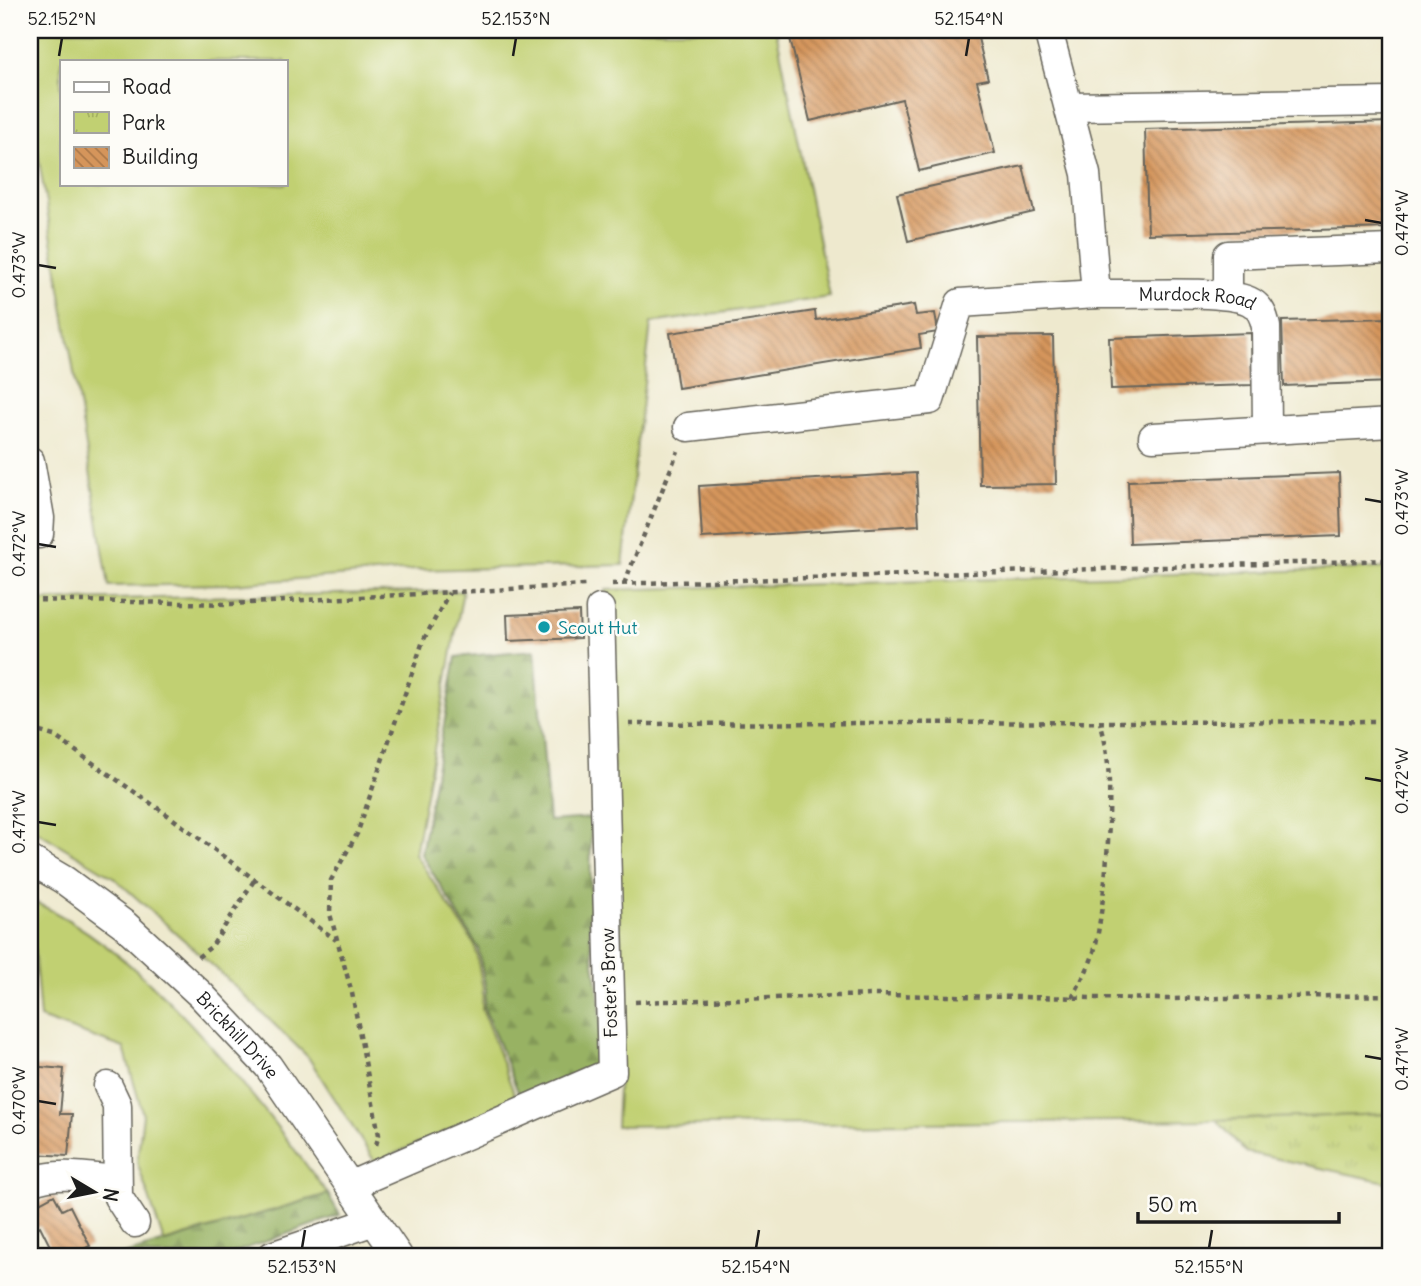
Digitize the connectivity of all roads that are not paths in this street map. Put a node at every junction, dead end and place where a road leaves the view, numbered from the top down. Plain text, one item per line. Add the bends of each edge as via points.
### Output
1 (1048, 30) edge
2 (1390, 102) dead end
3 (1070, 107) junction
4 (1391, 249) edge
5 (1096, 294) junction
6 (1228, 295) junction
7 (1391, 423) edge
8 (688, 427) road end
9 (1267, 429) junction
10 (1153, 437) dead end
11 (30, 461) edge
12 (39, 534) dead end
13 (600, 609) dead end
14 (30, 860) edge
15 (108, 1086) dead end
16 (116, 1180) junction
17 (30, 1182) edge
18 (351, 1185) junction
19 (374, 1221) junction
20 (135, 1223) dead end
21 (272, 1256) edge
22 (398, 1256) edge

1 - 3 street
2 - 3 street
3 - 5 street via 1086,174
4 - 6 street via 1228,255
5 - 6 street, Murdock Road
5 - 8 street, Murdock Road via 960,303 930,400
6 - 9 street, Murdock Road via 1251,301 1263,313
7 - 9 street
9 - 10 street
11 - 12 street
13 - 18 street, Foster's Brow via 612,1072
14 - 18 street, Brickhill Drive via 125,925 201,995 268,1066
15 - 16 street via 117,1105
16 - 17 street via 75,1175
16 - 20 street via 118,1197
18 - 19 street, Brickhill Drive
19 - 21 street
19 - 22 street, Brickhill Drive

